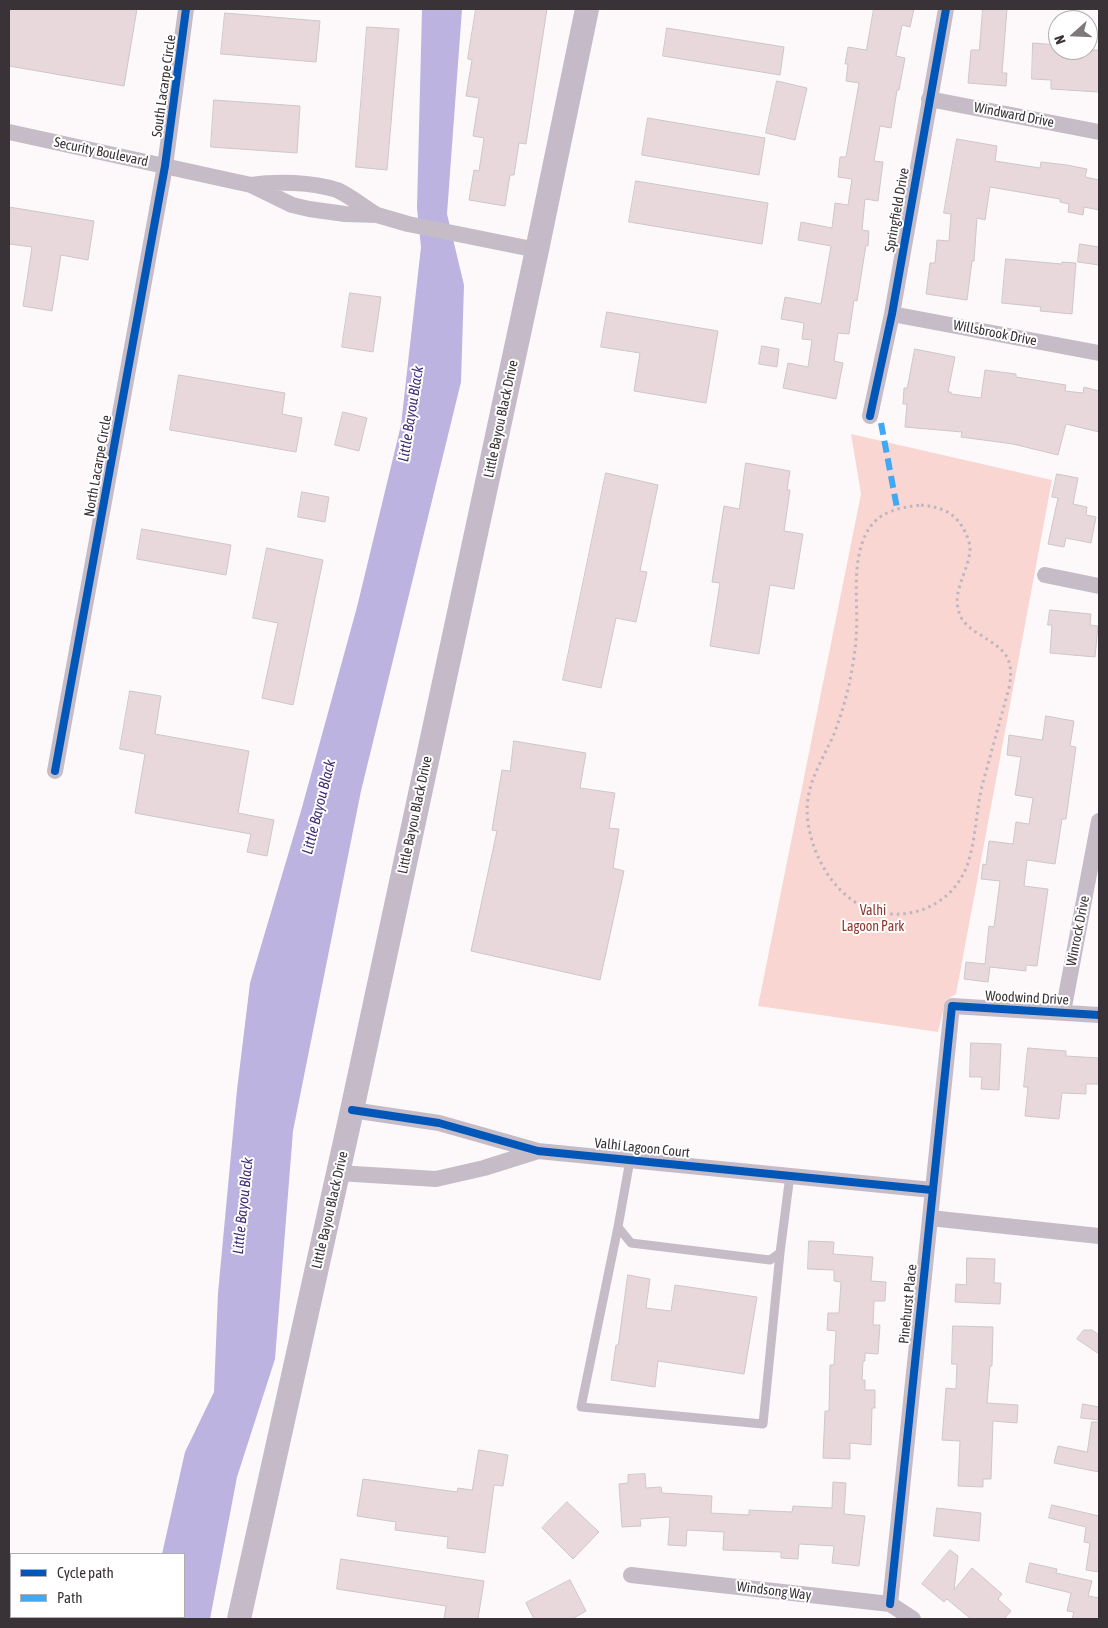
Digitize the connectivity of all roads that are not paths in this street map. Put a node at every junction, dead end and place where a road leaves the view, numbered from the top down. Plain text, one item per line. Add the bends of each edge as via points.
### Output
1 (186, 9) edge
2 (587, 9) edge
3 (946, 9) edge
4 (930, 99) junction
5 (9, 132) edge
6 (1099, 132) edge
7 (165, 166) junction
8 (251, 185) junction
9 (377, 215) junction
10 (537, 250) junction
11 (892, 314) junction
12 (1099, 353) edge
13 (870, 416) dead end
14 (1045, 575) dead end
15 (1099, 586) edge
16 (55, 771) dead end
17 (1099, 821) edge
18 (952, 1006) joint
19 (1063, 1012) junction
20 (1099, 1015) edge
21 (352, 1110) junction
22 (538, 1151) junction
23 (630, 1160) junction
24 (338, 1172) junction
25 (790, 1176) junction
26 (932, 1190) junction
27 (930, 1218) junction
28 (618, 1227) junction
29 (1099, 1236) edge
30 (780, 1253) junction
31 (631, 1575) dead end
32 (890, 1604) junction
33 (239, 1619) edge
34 (914, 1619) edge

1 - 7 street, South Lacarpe Circle
2 - 10 main road, Little Bayou Black Drive
3 - 4 street, Springfield Drive
4 - 6 street, Windward Drive
4 - 11 street, Springfield Drive
5 - 7 street, Security Boulevard
7 - 8 street, Security Boulevard
7 - 16 street, North Lacarpe Circle
8 - 9 street, Security Boulevard via 292,205 345,214
8 - 9 street, Security Boulevard via 295,182 338,190
9 - 10 street, Security Boulevard
10 - 21 main road, Little Bayou Black Drive
11 - 12 street, Willsbrook Drive
11 - 13 street, Springfield Drive
14 - 15 street
17 - 19 street, Winrock Drive
18 - 19 street, Woodwind Drive
18 - 26 street, Pinehurst Place
19 - 20 street, Woodwind Drive
21 - 22 street, Valhi Lagoon Court via 439,1123
21 - 24 main road, Little Bayou Black Drive
22 - 23 street, Valhi Lagoon Court
22 - 24 street, Valhi Lagoon Court via 436,1179
23 - 25 street, Valhi Lagoon Court
23 - 28 lane
24 - 33 main road, Little Bayou Black Drive
25 - 26 street, Valhi Lagoon Court
25 - 30 lane
26 - 27 street, Pinehurst Place
27 - 29 street
27 - 32 street, Pinehurst Place
28 - 30 lane via 631,1243 770,1260
28 - 30 lane via 581,1408 764,1424
31 - 32 street, Windsong Way
32 - 34 street, Windsong Way

